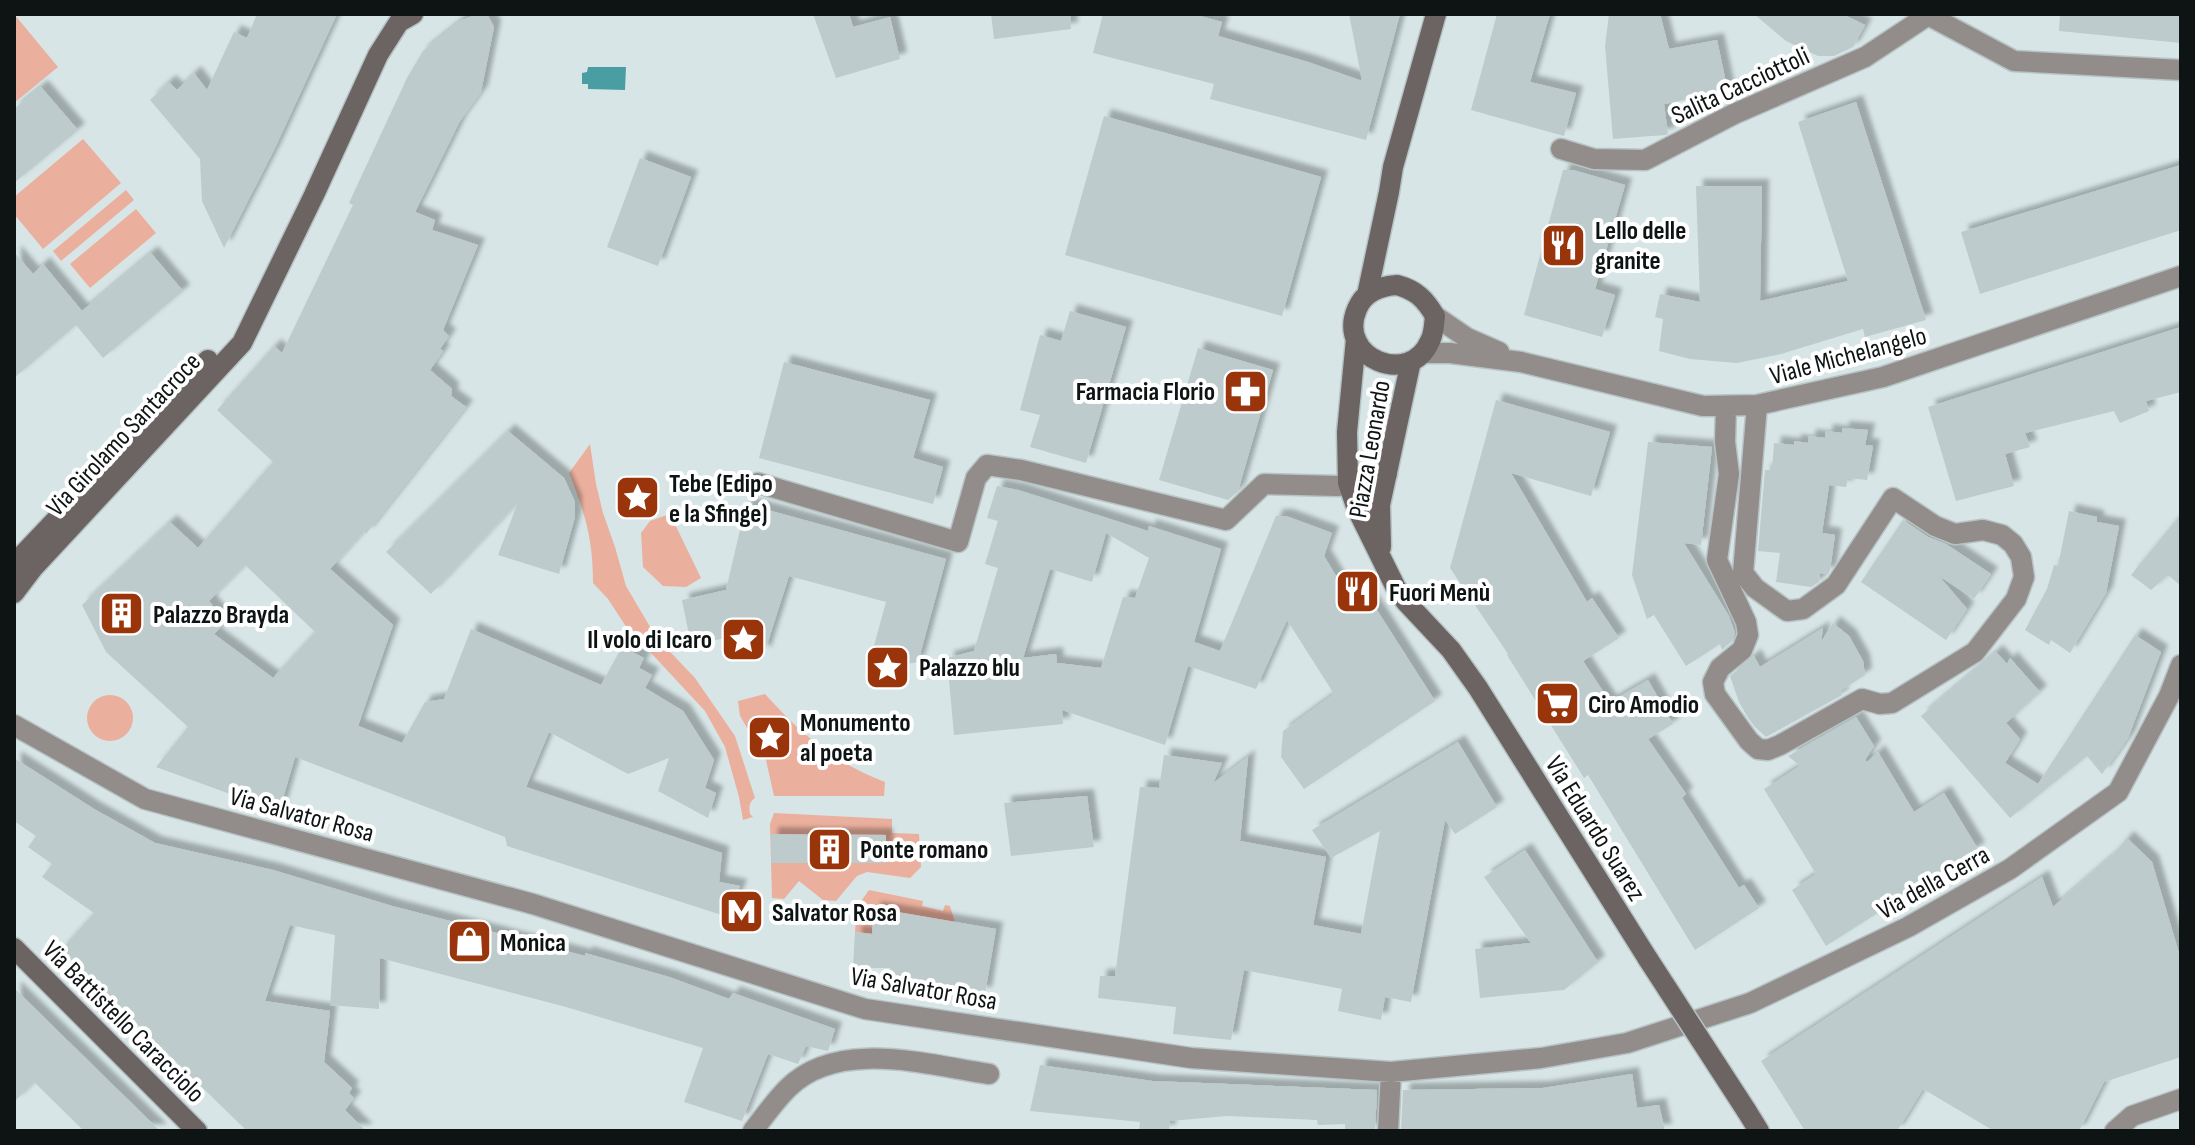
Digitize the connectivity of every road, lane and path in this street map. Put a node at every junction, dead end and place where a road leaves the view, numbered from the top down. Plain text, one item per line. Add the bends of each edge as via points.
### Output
1 (1436, 14) edge
2 (1928, 14) edge
3 (400, 17) edge
4 (2181, 70) edge
5 (1561, 149) dead end
6 (1389, 192) junction
7 (2181, 276) edge
8 (1401, 286) junction
9 (1367, 295) junction
10 (261, 306) junction
11 (1435, 316) junction
12 (1356, 339) junction
13 (1417, 357) junction
14 (1521, 362) junction
15 (1757, 405) junction
16 (1726, 407) junction
17 (1387, 474) junction
18 (758, 483) dead end
19 (1348, 483) junction
20 (1381, 559) junction
21 (14, 564) edge
22 (14, 593) edge
23 (2181, 665) edge
24 (14, 725) edge
25 (14, 948) edge
26 (1627, 1043) joint
27 (1391, 1072) junction
28 (989, 1074) dead end
29 (2181, 1099) edge
30 (197, 1131) edge
31 (753, 1131) edge
32 (1388, 1131) edge
33 (1759, 1131) edge
34 (2115, 1131) edge

1 - 6 street, Piazza Leonardo
2 - 4 street via 2014,61
2 - 5 street, Salita Cacciottoli via 1865,57 1645,160 1594,159
3 - 10 street, Via Girolamo Santacroce
6 - 8 street, Piazza Leonardo via 1388,266
6 - 9 street, Piazza Leonardo
7 - 15 street, Viale Michelangelo via 1883,377
8 - 9 street via 1382,286
8 - 11 street via 1422,296
9 - 12 street, Piazza Leonardo via 1355,312
10 - 21 street, Via Girolamo Santacroce
10 - 22 street, Via Girolamo Santacroce via 233,354
11 - 13 street, Piazza Leonardo via 1430,341
11 - 14 street via 1467,338
12 - 13 street, Piazza Leonardo via 1369,357 1382,363 1395,365
12 - 19 street, Piazza Leonardo
13 - 14 street, Piazza Leonardo via 1450,353
13 - 17 street, Piazza Leonardo
14 - 16 street, Viale Michelangelo
15 - 16 street, Viale Michelangelo
15 - 16 street via 1743,573 1787,611 1803,609 1836,585 1893,498 1955,534 1983,530 2002,535 2021,557 2024,577 2016,599 1975,652 1892,703 1862,699 1768,750 1749,741 1715,694 1713,682 1720,668 1742,650 1748,635 1717,560 1729,474
17 - 19 street
17 - 20 street, Piazza Leonardo via 1380,505
18 - 19 street via 958,542 976,478 987,465 1226,520 1264,484
19 - 20 street, Piazza Leonardo
20 - 33 street, Via Eduardo Suarez, bridge via 1406,602 1478,688
23 - 26 street, Via della Cerra via 2118,792 2010,869 1908,927 1750,1003
24 - 27 street, Via Salvator Rosa via 145,799 533,904 865,1009 1191,1058
25 - 30 street, Via Battistello Caracciolo
26 - 27 street, Via Salvator Rosa via 1541,1058
27 - 32 street
28 - 31 street via 886,1059 844,1060 789,1087
29 - 34 street via 2142,1111

